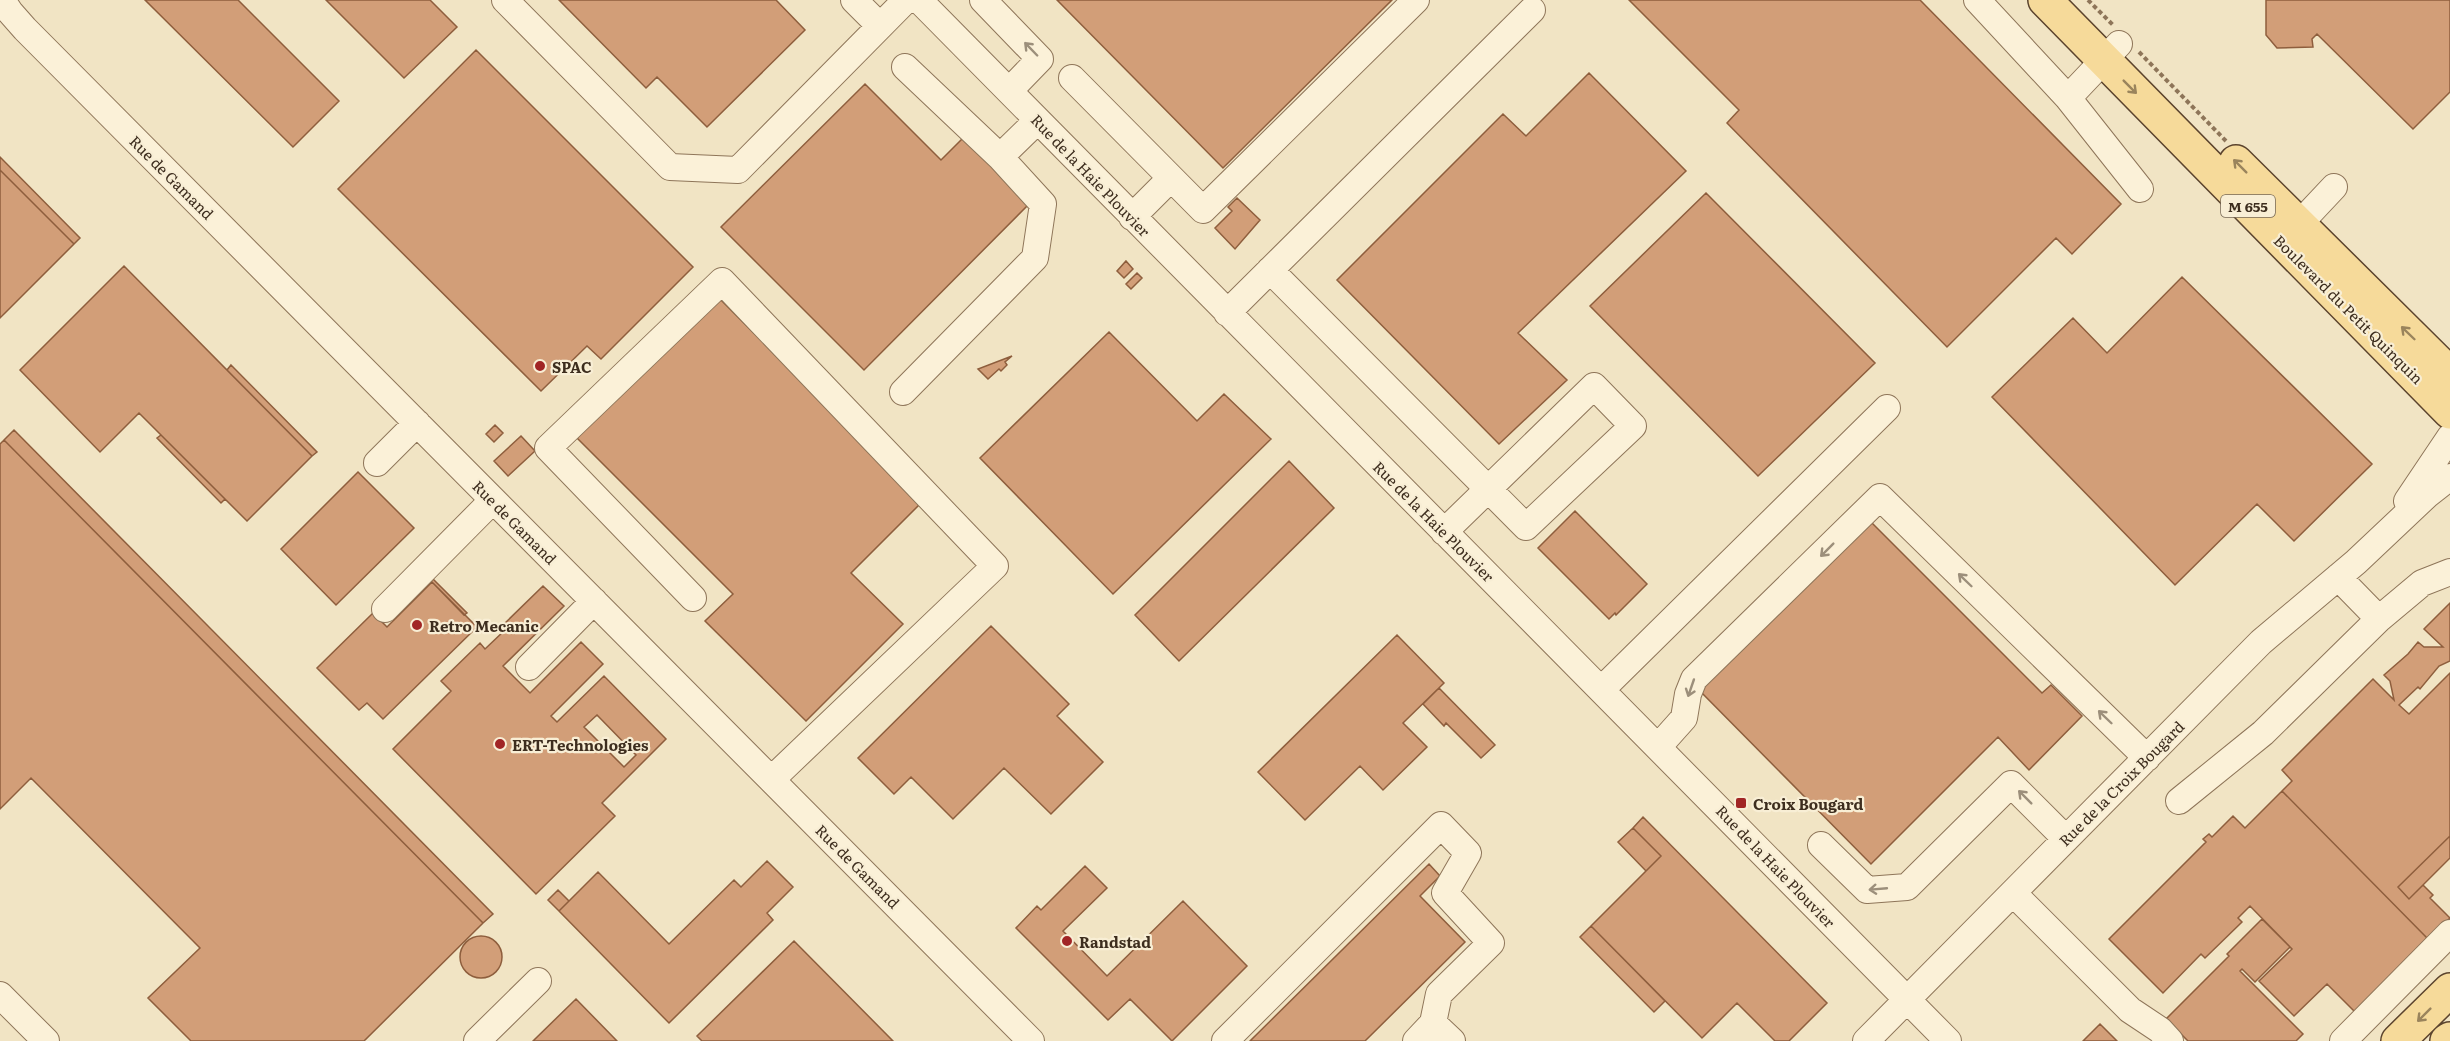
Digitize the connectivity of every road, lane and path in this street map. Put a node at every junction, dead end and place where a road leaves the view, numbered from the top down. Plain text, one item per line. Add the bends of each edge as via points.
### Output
1 (2, 0) edge
2 (505, 0) edge
3 (854, 0) edge
4 (906, 0) edge
5 (920, 0) edge
6 (983, 0) edge
7 (1416, 0) edge
8 (1977, 0) edge
9 (2045, 0) edge
10 (2075, 0) edge
11 (1532, 10) dead end
12 (880, 26) junction
13 (2112, 52) junction
14 (905, 67) dead end
15 (1072, 78) dead end
16 (1009, 91) junction
17 (2068, 98) junction
18 (1037, 120) junction
19 (1000, 157) junction
20 (1171, 178) junction
21 (2334, 187) dead end
22 (2140, 189) dead end
23 (1132, 217) junction
24 (2290, 233) junction
25 (1270, 270) junction
26 (1227, 313) junction
27 (2450, 374) edge
28 (903, 392) dead end
29 (1887, 408) dead end
30 (2450, 412) edge
31 (417, 423) junction
32 (2450, 437) edge
33 (377, 464) dead end
34 (2450, 477) edge
35 (1488, 489) junction
36 (494, 500) junction
37 (1444, 532) junction
38 (2385, 533) junction
39 (2450, 572) edge
40 (2338, 577) junction
41 (693, 598) dead end
42 (594, 601) junction
43 (385, 609) dead end
44 (2379, 619) junction
45 (529, 667) dead end
46 (1602, 689) junction
47 (1659, 746) junction
48 (2146, 758) junction
49 (772, 779) junction
50 (2180, 801) dead end
51 (2066, 839) junction
52 (1821, 845) dead end
53 (2013, 893) junction
54 (2450, 933) edge
55 (538, 981) dead end
56 (2450, 990) edge
57 (0, 994) edge
58 (1907, 1000) junction
59 (1424, 1032) edge
60 (46, 1041) edge
61 (477, 1041) edge
62 (1031, 1041) edge
63 (1225, 1041) edge
64 (1452, 1041) edge
65 (1866, 1041) edge
66 (1948, 1041) edge
67 (2170, 1041) edge
68 (2343, 1041) edge
69 (2398, 1041) edge

1 - 31 street, Rue de Gamand via 25,29
2 - 12 street via 670,167 738,170
3 - 12 street
4 - 12 street
5 - 16 street, Rue de la Haie Plouvier
16 -> 6 street via 1040,59
7 - 20 street via 1203,210
8 - 17 street
9 - 13 main road, Boulevard du Petit Quinquin / M 655
10 - 13 main road, Boulevard du Petit Quinquin / M 655
11 - 25 street
13 - 17 street
13 - 24 main road, Boulevard du Petit Quinquin / M 655
14 - 19 street
15 - 20 street
16 - 18 street, Rue de la Haie Plouvier
17 - 22 street
18 - 19 street
18 - 23 street, Rue de la Haie Plouvier
19 - 28 street via 1043,204 1035,258
20 - 23 street
21 - 24 street
23 - 26 street, Rue de la Haie Plouvier
27 -> 24 main road, Boulevard du Petit Quinquin / M 655
24 - 30 main road, Boulevard du Petit Quinquin / M 655
25 - 26 street
25 - 35 street
26 - 37 street, Rue de la Haie Plouvier
29 - 46 street
31 - 33 street
31 - 36 street, Rue de Gamand
32 - 38 street
34 - 38 street
35 - 35 street via 1526,527 1633,426 1594,386
35 - 37 street
36 - 42 street, Rue de Gamand
36 - 43 street
37 - 46 street, Rue de la Haie Plouvier
38 - 40 street, Rue de la Croix Bougard
39 - 44 street via 2422,584
40 - 44 street
40 - 48 street, Rue de la Croix Bougard via 2274,630
41 - 49 street via 548,448 722,281 995,566
42 - 45 street
42 - 49 street, Rue de Gamand
44 - 50 street via 2263,733
46 - 47 street, Rue de la Haie Plouvier
48 -> 47 street via 1880,497 1694,679 1684,718
47 - 58 street, Rue de la Haie Plouvier
48 - 51 street, Rue de la Croix Bougard
49 - 62 street, Rue de Gamand
51 -> 52 street via 2011,784 1907,887 1867,890
51 - 53 street, Rue de la Croix Bougard
53 - 58 street, Rue de la Croix Bougard
53 - 67 street via 2130,1010
54 - 68 street
55 - 61 street
56 -> 69 main road
57 - 60 street
58 - 65 street, Rue de la Croix Bougard
58 - 66 street, Rue de la Haie Plouvier
59 - 63 street via 1439,994 1491,943 1445,893 1468,853 1441,825
59 - 64 street

